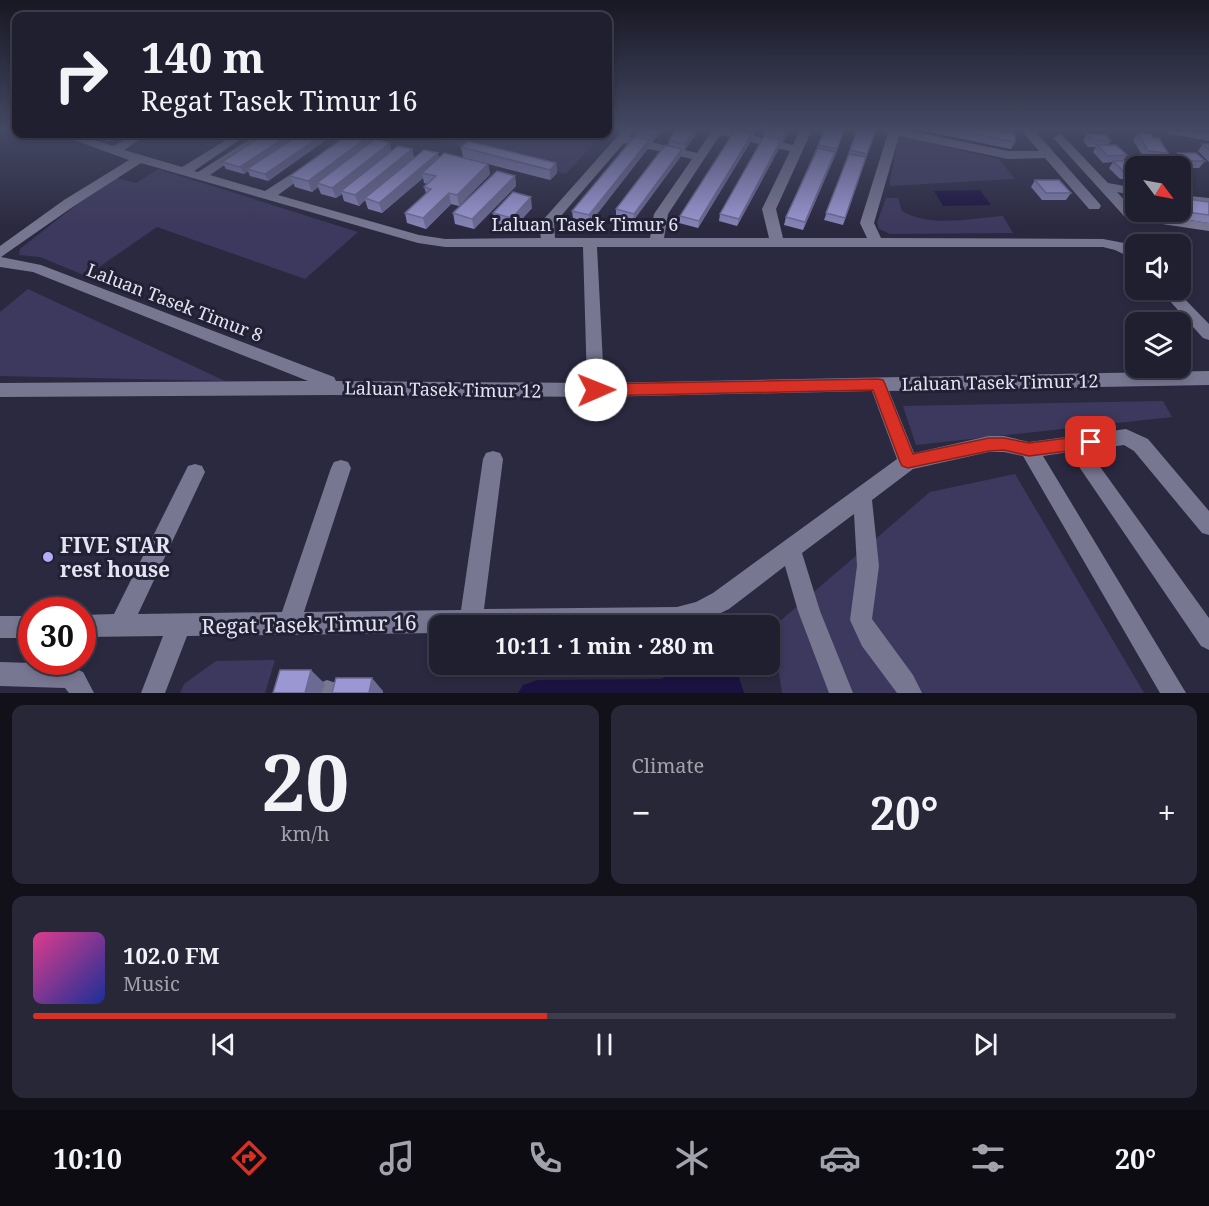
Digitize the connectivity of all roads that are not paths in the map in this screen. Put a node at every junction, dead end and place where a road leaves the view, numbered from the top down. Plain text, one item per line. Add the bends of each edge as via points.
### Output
1 (134, 162) edge
2 (150, 162) edge
3 (198, 162) edge
4 (222, 162) edge
5 (314, 162) edge
6 (602, 162) edge
7 (695, 162) edge
8 (790, 162) edge
9 (883, 162) edge
10 (1056, 162) edge
11 (1081, 162) edge
12 (1059, 165) junction
13 (183, 172) junction
14 (1090, 172) junction
15 (199, 177) junction
16 (1104, 186) junction
17 (1125, 190) edge
18 (267, 196) junction
19 (1191, 200) edge
20 (1209, 202) edge
21 (1094, 206) dead end
22 (1209, 227) edge
23 (876, 240) junction
24 (656, 241) junction
25 (549, 243) junction
26 (590, 243) junction
27 (777, 243) junction
28 (3, 248) edge
29 (1125, 250) edge
30 (0, 262) edge
31 (1177, 300) edge
32 (1209, 334) edge
33 (1209, 378) edge
34 (878, 384) junction
35 (330, 388) junction
36 (0, 390) edge
37 (596, 390) junction
38 (1074, 445) junction
39 (1029, 450) junction
40 (492, 459) dead end
41 (908, 462) junction
42 (341, 468) dead end
43 (195, 472) dead end
44 (862, 496) junction
45 (1209, 526) edge
46 (791, 550) junction
47 (472, 615) edge
48 (690, 615) edge
49 (429, 621) edge
50 (289, 624) junction
51 (96, 626) edge
52 (120, 626) junction
53 (179, 626) junction
54 (0, 627) edge
55 (18, 627) edge
56 (1209, 638) edge
57 (0, 674) edge
58 (82, 693) edge
59 (153, 693) edge
60 (841, 693) edge
61 (910, 693) edge
62 (1174, 693) edge

1 - 28 street
2 - 13 street, Laluan Tasek Timur 6
3 - 13 street
4 - 15 street
5 - 18 street
6 - 25 street via 548,223
7 - 24 street via 661,214
8 - 27 street via 769,209
9 - 23 street via 867,223
10 - 12 street
11 - 14 street
12 - 14 street
12 - 21 street
13 - 15 street, Laluan Tasek Timur 6
14 - 16 street
15 - 18 street, Laluan Tasek Timur 6
16 - 17 street
16 - 22 street via 1132,214
18 - 25 street, Laluan Tasek Timur 6 via 418,239 445,243
19 - 20 street
23 - 27 street, Laluan Tasek Timur 6
23 - 29 street, Laluan Tasek Timur 6 via 1103,243
24 - 26 street, Laluan Tasek Timur 6
24 - 27 street, Laluan Tasek Timur 6
25 - 26 street, Laluan Tasek Timur 6
26 - 37 street
30 - 35 street, Laluan Tasek Timur 8 via 36,268 328,382
31 - 32 street
33 - 34 street, Laluan Tasek Timur 12
34 - 37 street, Laluan Tasek Timur 12
34 - 41 street
35 - 36 street, Laluan Tasek Timur 12
35 - 37 street, Laluan Tasek Timur 12
38 - 39 street
38 - 45 street via 1132,439
38 - 56 street
39 - 41 street via 989,444
39 - 62 street
40 - 47 street
41 - 44 street, Regat Tasek Timur 16
42 - 50 street
43 - 52 street
44 - 46 street, Regat Tasek Timur 16
44 - 61 street via 867,575 862,622
46 - 48 street, Regat Tasek Timur 16 via 721,602
46 - 60 street via 809,611
49 - 50 street, Regat Tasek Timur 16
50 - 53 street, Regat Tasek Timur 16
51 - 52 street, Regat Tasek Timur 16
52 - 53 street, Regat Tasek Timur 16
53 - 59 street
54 - 55 street
57 - 58 street via 71,678

